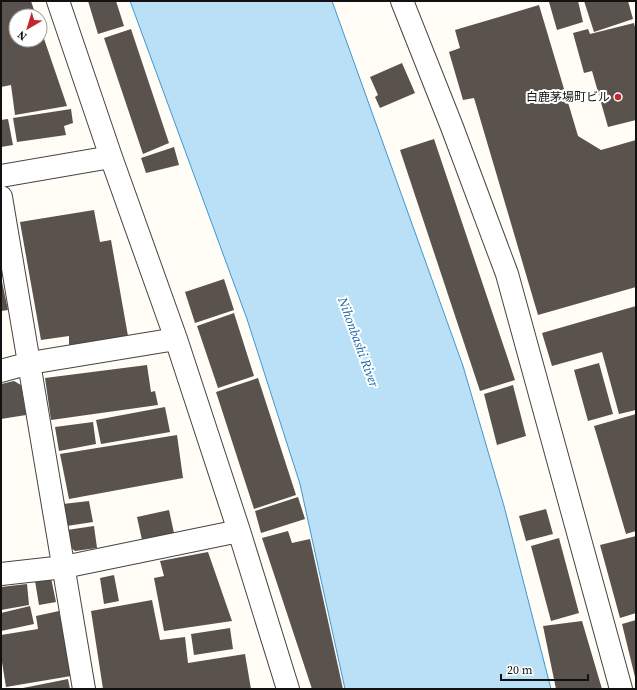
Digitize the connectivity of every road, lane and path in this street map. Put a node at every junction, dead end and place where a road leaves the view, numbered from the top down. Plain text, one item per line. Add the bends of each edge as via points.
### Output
1 (58, 1) edge
2 (402, 1) edge
3 (111, 157) junction
4 (1, 176) edge
5 (1, 197) edge
6 (176, 339) junction
7 (30, 363) junction
8 (1, 371) edge
9 (238, 531) junction
10 (64, 567) junction
11 (1, 574) edge
12 (84, 689) edge
13 (288, 689) edge
14 (621, 689) edge

1 - 3 street
2 - 14 street via 507,274
3 - 4 street
3 - 6 street
5 - 7 street
6 - 7 street
6 - 9 street
7 - 8 street
7 - 10 street
9 - 10 street
9 - 13 street
10 - 11 street
10 - 12 street

